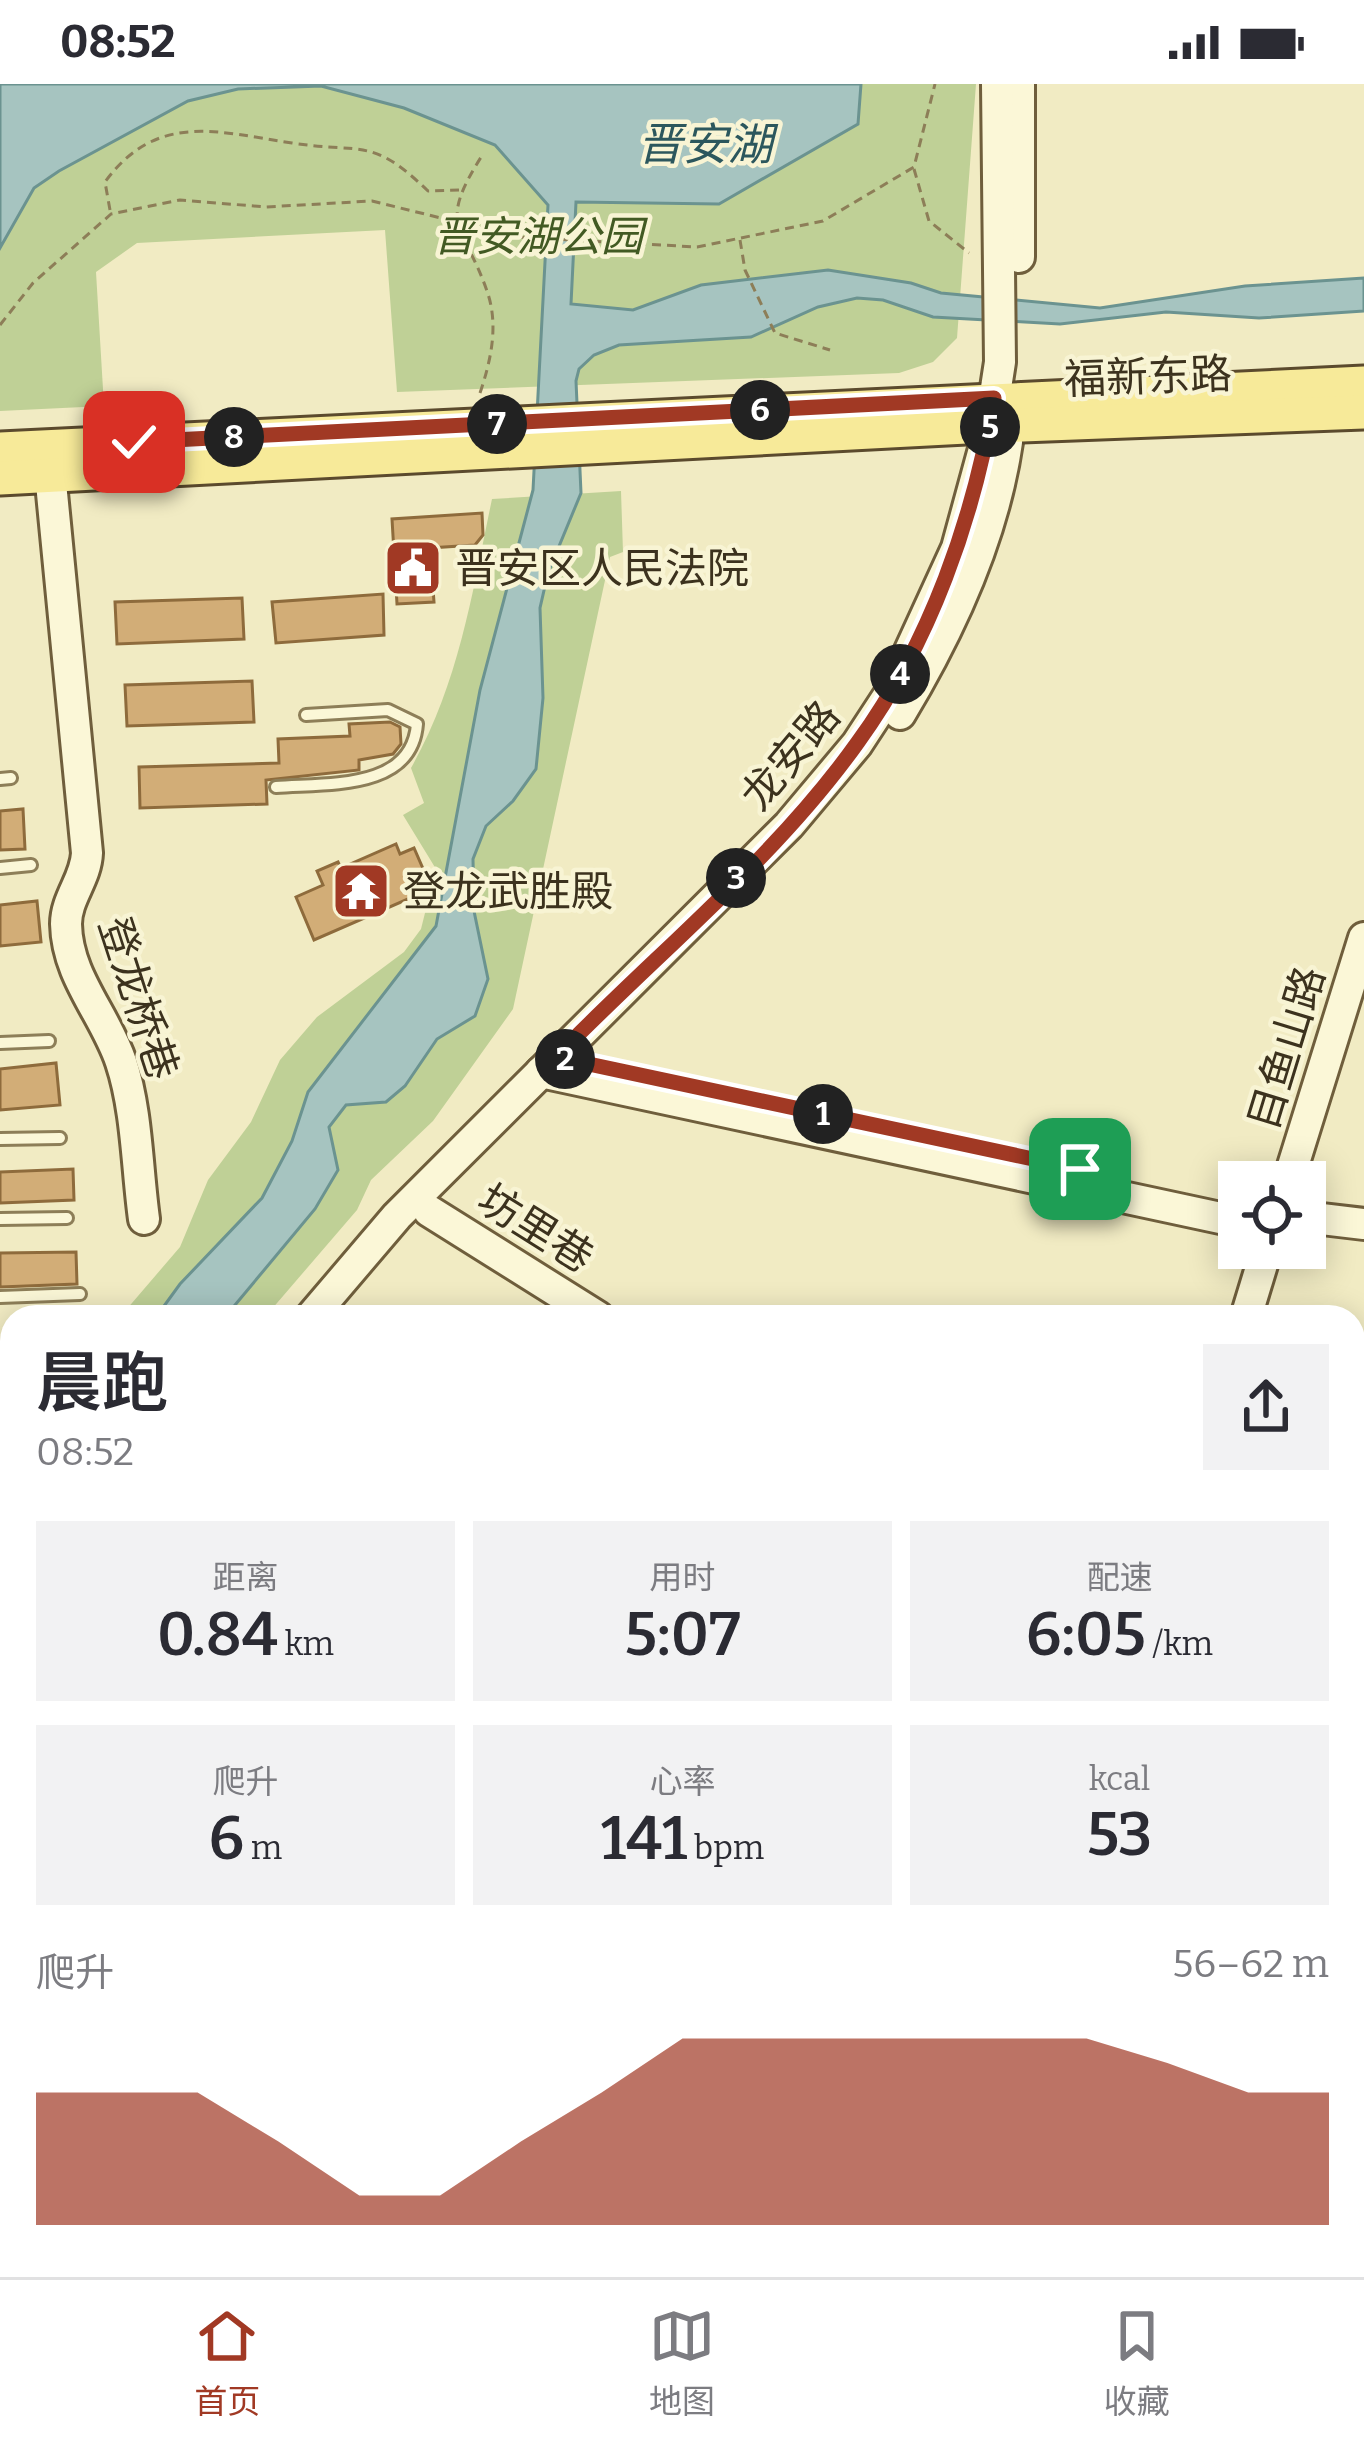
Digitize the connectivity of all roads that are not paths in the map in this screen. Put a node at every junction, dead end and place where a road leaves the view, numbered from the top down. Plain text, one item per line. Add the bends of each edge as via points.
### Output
1 (998, 84) edge
2 (1019, 84) edge
3 (1364, 383) edge
4 (1002, 412) junction
5 (1364, 412) edge
6 (0, 449) edge
7 (49, 461) junction
8 (0, 478) edge
9 (306, 715) dead end
10 (276, 787) dead end
11 (31, 866) dead end
12 (0, 868) edge
13 (1364, 938) edge
14 (50, 1041) dead end
15 (0, 1043) edge
16 (559, 1067) junction
17 (60, 1138) dead end
18 (0, 1139) edge
19 (1295, 1161) edge
20 (1218, 1199) edge
21 (429, 1211) junction
22 (1218, 1217) edge
23 (67, 1218) dead end
24 (0, 1219) edge
25 (144, 1219) dead end
26 (1326, 1219) edge
27 (1364, 1223) edge
28 (1326, 1237) edge
29 (1364, 1241) edge
30 (1261, 1269) edge
31 (80, 1294) dead end
32 (0, 1297) edge
33 (320, 1305) edge
34 (346, 1305) edge
35 (579, 1305) edge
36 (1250, 1305) edge

1 - 4 main road, 龙安路
2 - 4 main road, 龙安路 via 1020,328
3 - 4 main road, 福新东路
4 - 5 main road, 福新东路
4 - 7 main road, 福新东路
4 - 16 main road, 龙安路 via 943,581 866,732 789,825
6 - 7 main road, 福新东路
7 - 8 main road, 福新东路
7 - 25 main road, 登龙桥巷 via 87,853 67,931 82,988 122,1065
9 - 10 lane via 388,710 417,724 415,743 403,762 369,780
11 - 12 lane
13 - 19 main road, 目鱼山路
14 - 15 lane
16 - 20 main road
16 - 21 main road, 龙安路
16 - 22 main road
16 - 33 main road, 龙安路 via 351,1264
17 - 18 lane
21 - 34 main road, 龙安路
21 - 35 main road, 坊里巷
23 - 24 lane
26 - 27 main road
28 - 29 main road
30 - 36 main road
31 - 32 lane

